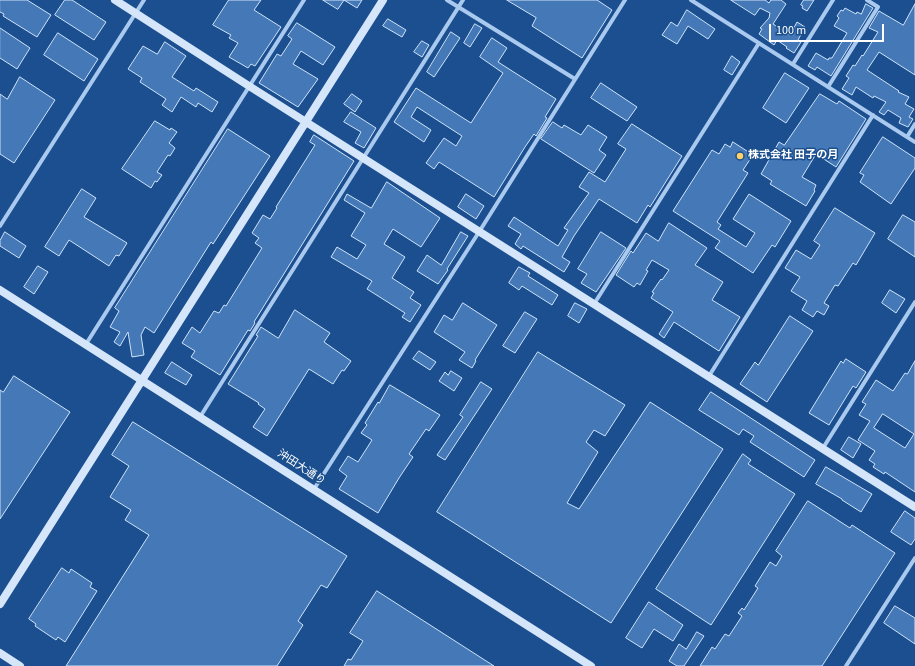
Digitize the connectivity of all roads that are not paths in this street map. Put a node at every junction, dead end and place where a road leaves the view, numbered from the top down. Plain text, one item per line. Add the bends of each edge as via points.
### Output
1 (115, 0) edge
2 (144, 0) edge
3 (304, 0) edge
4 (383, 0) edge
5 (447, 0) edge
6 (463, 0) edge
7 (625, 0) edge
8 (691, 0) edge
9 (833, 0) edge
10 (867, 0) edge
11 (458, 7) junction
12 (135, 13) junction
13 (759, 43) junction
14 (793, 64) junction
15 (575, 79) junction
16 (249, 86) junction
17 (828, 87) junction
18 (873, 115) junction
19 (306, 122) junction
20 (915, 124) edge
21 (907, 137) junction
22 (915, 142) edge
23 (364, 158) junction
24 (0, 226) edge
25 (479, 232) junction
26 (0, 290) edge
27 (915, 302) edge
28 (594, 304) junction
29 (85, 344) junction
30 (709, 376) junction
31 (142, 380) junction
32 (200, 417) junction
33 (823, 448) junction
34 (314, 490) junction
35 (915, 507) edge
36 (915, 558) edge
37 (0, 604) edge
38 (0, 653) edge
39 (20, 666) edge
40 (591, 666) edge
41 (846, 666) edge

1 - 12 street
2 - 12 street
3 - 16 street
4 - 19 street
5 - 11 street
6 - 11 street
7 - 15 street
8 - 13 street
9 - 14 street
10 - 17 street via 878,7
11 - 15 street
11 - 23 street
12 - 16 street
12 - 24 street
13 - 14 street
13 - 28 street
14 - 17 street
15 - 25 street
16 - 19 street
16 - 29 street
17 - 18 street
18 - 21 street
18 - 30 street
19 - 23 street
19 - 31 street
20 - 21 street
21 - 22 street
23 - 25 street
23 - 32 street
25 - 28 street
25 - 34 street
26 - 29 street, 沖田大通り
27 - 33 street
28 - 30 street
29 - 31 street, 沖田大通り
30 - 33 street
31 - 32 street, 沖田大通り
31 - 37 street
32 - 34 street, 沖田大通り
33 - 35 street
34 - 40 street, 沖田大通り
36 - 41 street
38 - 39 street

